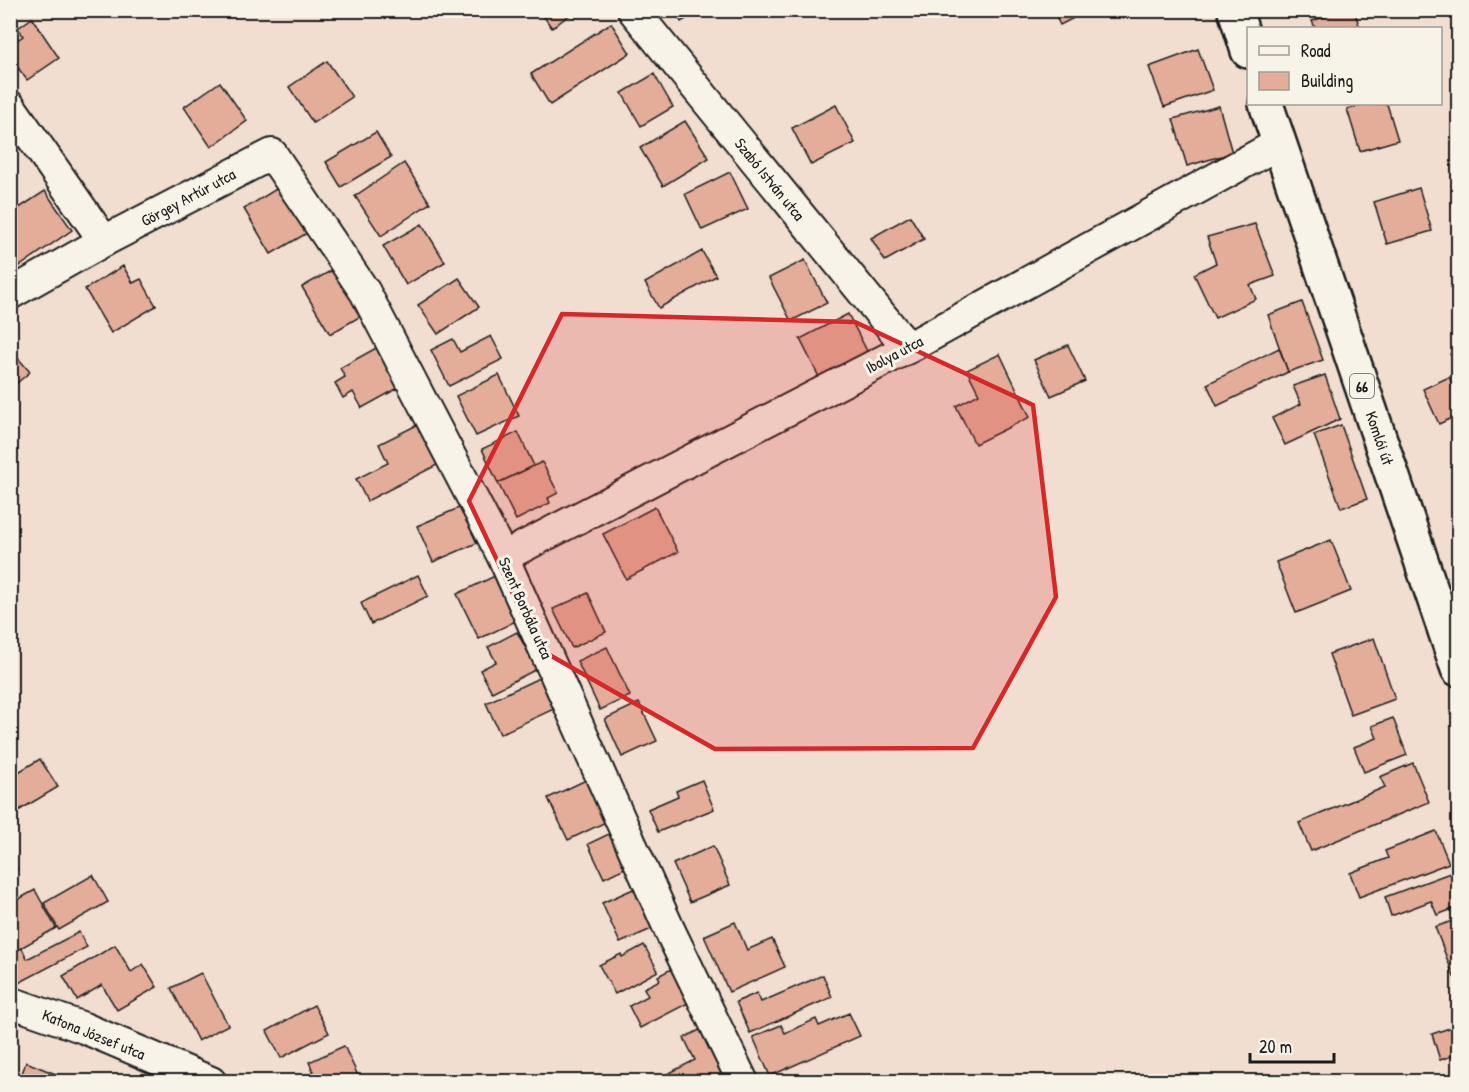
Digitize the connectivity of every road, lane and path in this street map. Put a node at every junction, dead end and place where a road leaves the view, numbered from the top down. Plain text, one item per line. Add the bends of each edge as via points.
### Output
1 (633, 10) edge
2 (1235, 10) edge
3 (1247, 48) edge
4 (1266, 105) edge
5 (10, 106) edge
6 (1280, 143) junction
7 (272, 154) joint
8 (104, 241) junction
9 (10, 294) edge
10 (908, 348) junction
11 (503, 557) junction
12 (1458, 669) edge
13 (10, 1002) edge
14 (211, 1082) edge
15 (743, 1082) edge

1 - 10 street, Szabó István utca
2 - 3 main road
4 - 6 main road, Komlói út / 66
5 - 8 street
6 - 10 street, Ibolya utca
6 - 12 main road, Komlói út / 66
7 - 8 street, Görgey Artúr utca
7 - 11 street, Szent Borbála utca via 365,292
8 - 9 street, Görgey Artúr utca
10 - 11 street, Ibolya utca
11 - 15 street, Szent Borbála utca via 670,931
13 - 14 street, Katona József utca via 84,1028

